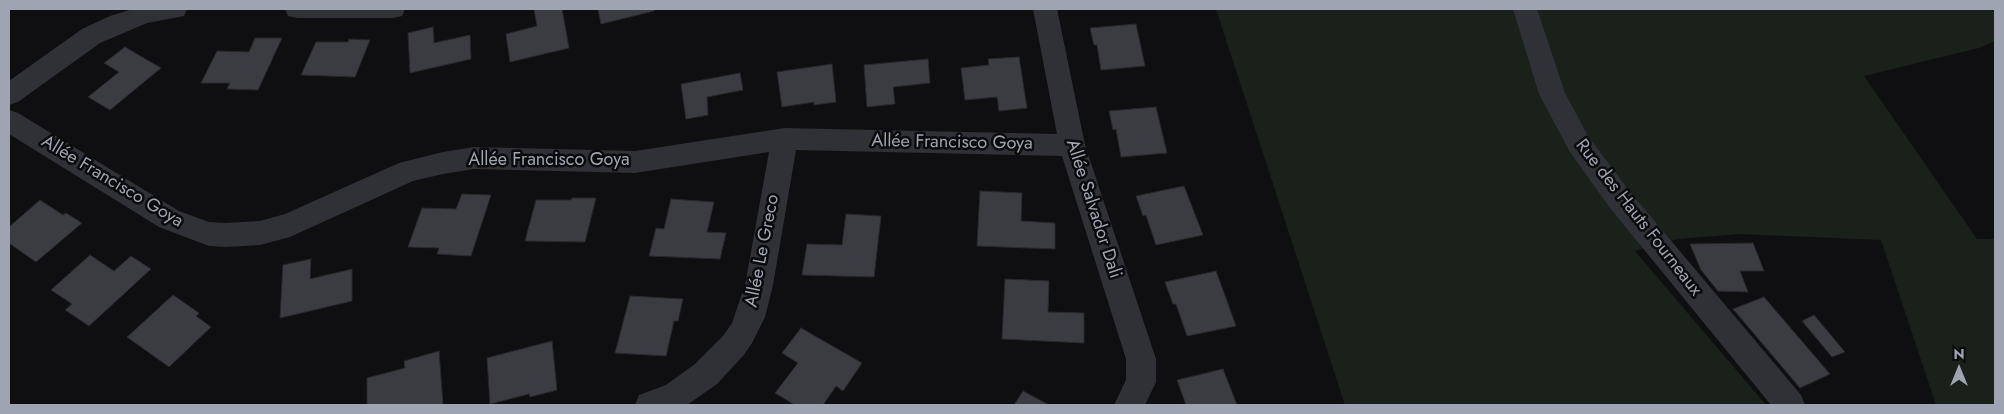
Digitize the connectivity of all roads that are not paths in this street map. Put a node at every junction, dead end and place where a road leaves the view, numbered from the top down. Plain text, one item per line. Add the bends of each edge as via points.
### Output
1 (175, 9) edge
2 (297, 9) edge
3 (393, 9) edge
4 (1046, 9) edge
5 (1525, 9) edge
6 (9, 95) edge
7 (9, 121) edge
8 (785, 139) junction
9 (1072, 145) junction
10 (650, 405) edge
11 (1129, 405) edge
12 (1790, 405) edge

1 - 6 street via 139,16 91,36
2 - 3 street
4 - 9 street, Allée Salvador Dali
5 - 12 street, Rue des Hauts Fourneaux via 1552,94 1578,144 1620,200
7 - 8 street, Allée Francisco Goya via 181,226 225,235 260,233 290,225 378,184 443,163 492,158 635,162
8 - 9 street, Allée Francisco Goya
8 - 10 street, Allée Le Greco via 758,285 750,317 742,333 706,374 676,395
9 - 11 street, Allée Salvador Dali via 1138,348 1141,382

